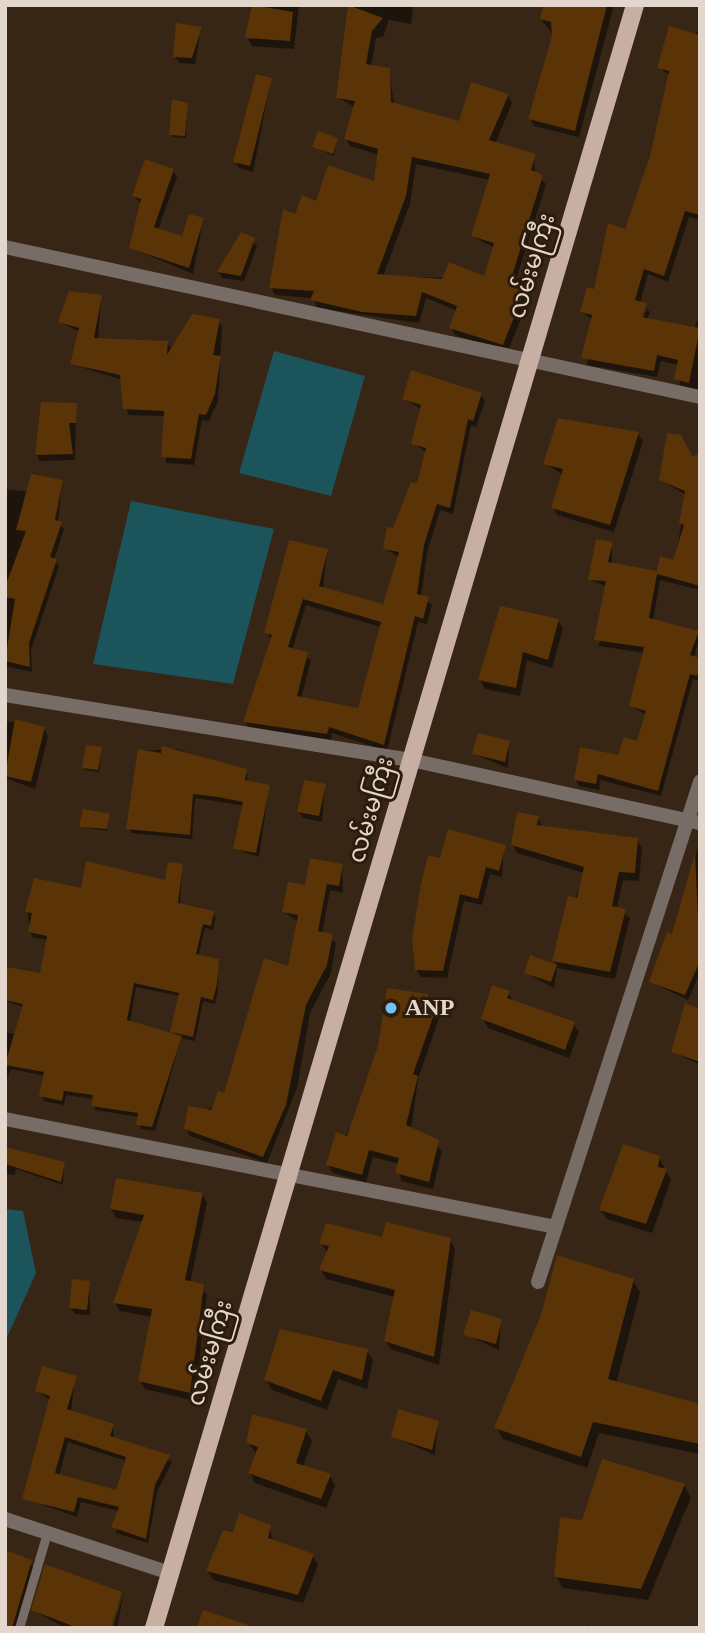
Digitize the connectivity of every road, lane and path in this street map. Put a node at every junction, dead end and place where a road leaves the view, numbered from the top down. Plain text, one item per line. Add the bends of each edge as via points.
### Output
1 (635, 5) edge
2 (5, 247) edge
3 (528, 364) junction
4 (700, 397) edge
5 (5, 695) edge
6 (411, 760) junction
7 (700, 782) edge
8 (694, 821) edge
9 (5, 1119) edge
10 (288, 1174) junction
11 (556, 1227) junction
12 (538, 1282) dead end
13 (5, 1519) edge
14 (47, 1532) junction
15 (170, 1573) junction
16 (19, 1628) edge
17 (154, 1628) edge

1 - 3 main road, လမ်းမကြီး
2 - 3 street
3 - 4 street
3 - 6 main road, လမ်းမကြီး
5 - 6 street
6 - 8 street
6 - 10 main road, လမ်းမကြီး
7 - 8 street
8 - 11 street
9 - 10 street
10 - 11 street
10 - 15 main road, လမ်းမကြီး
11 - 12 street
13 - 14 street
14 - 15 street
14 - 16 lane
15 - 17 main road, လမ်းမကြီး

